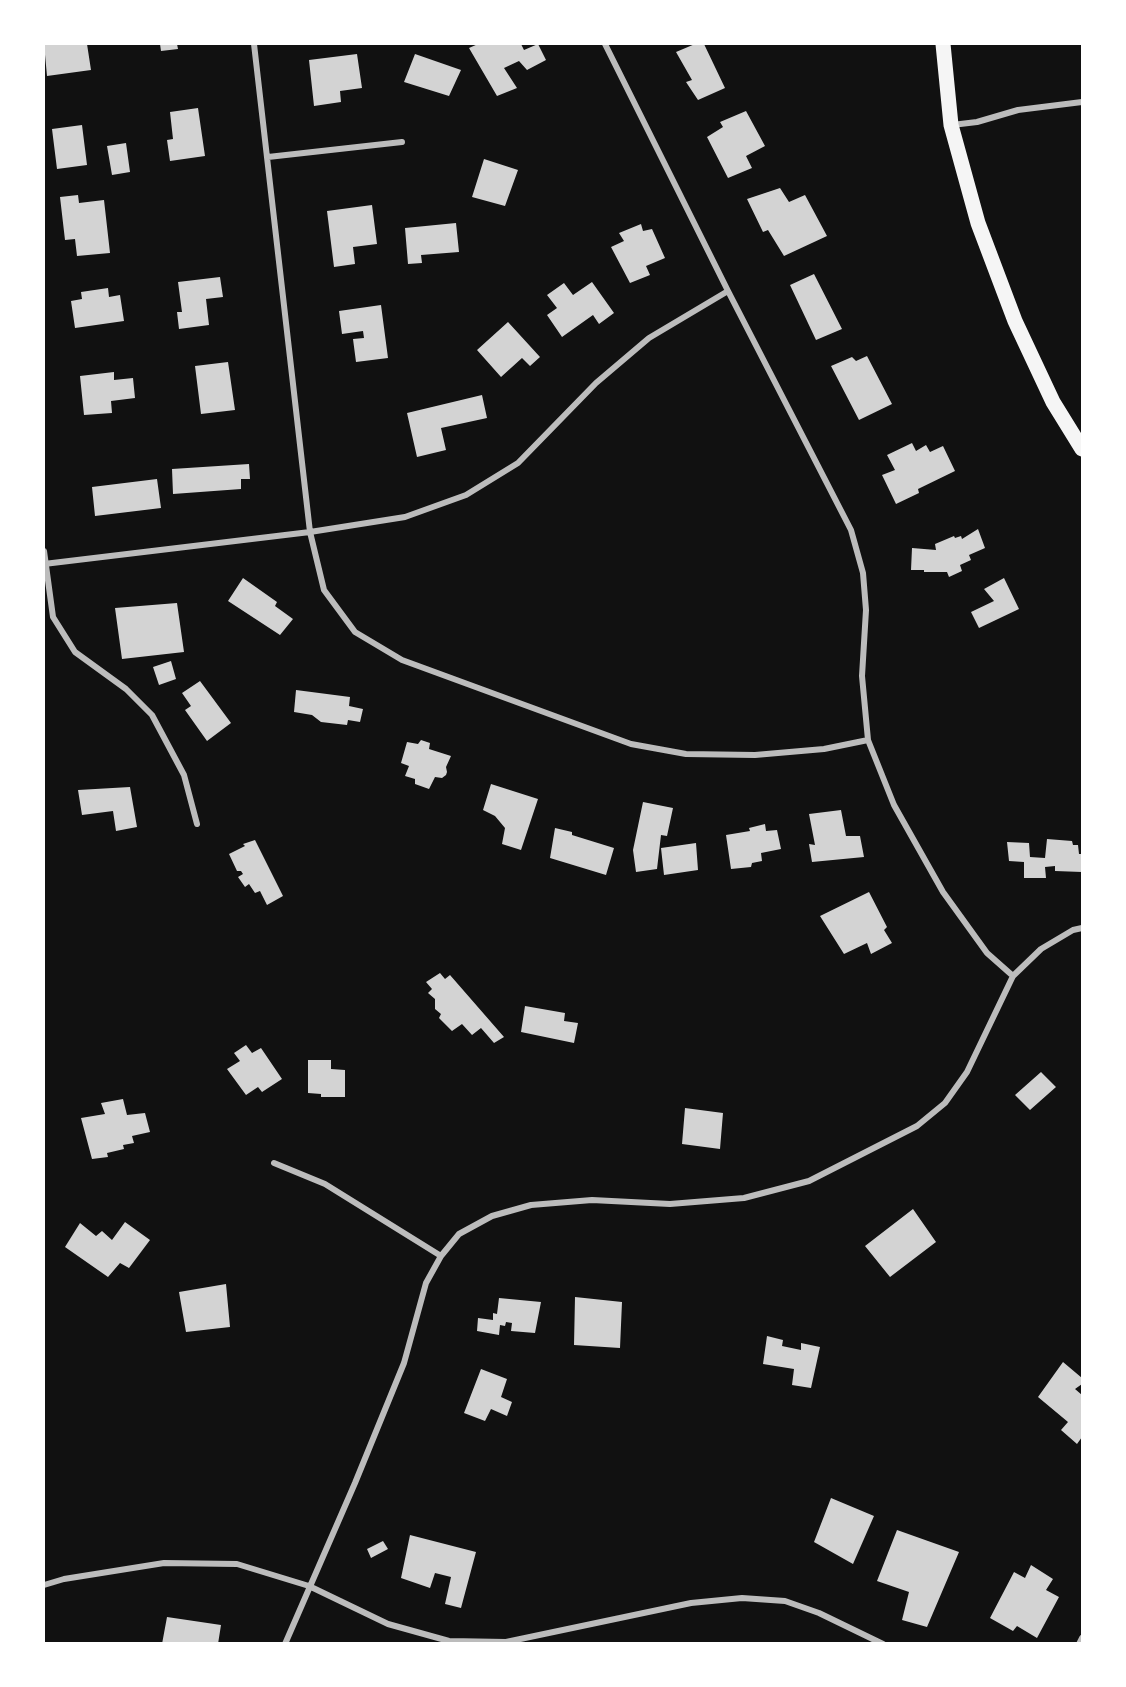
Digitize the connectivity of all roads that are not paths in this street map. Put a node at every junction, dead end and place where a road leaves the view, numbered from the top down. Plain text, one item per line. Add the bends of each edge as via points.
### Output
1 (254, 44) edge
2 (605, 44) edge
3 (943, 44) edge
4 (1083, 102) edge
5 (951, 125) junction
6 (402, 142) dead end
7 (268, 156) junction
8 (728, 291) junction
9 (1083, 449) edge
10 (310, 532) junction
11 (44, 551) edge
12 (44, 564) edge
13 (868, 740) junction
14 (197, 824) dead end
15 (1083, 928) edge
16 (1013, 976) junction
17 (274, 1163) dead end
18 (441, 1256) junction
19 (44, 1585) edge
20 (309, 1586) junction
21 (1083, 1638) edge
22 (285, 1644) edge
23 (884, 1644) edge
24 (1079, 1644) edge

1 - 7 street
2 - 8 street
3 - 5 main road
4 - 5 street via 1018,110
5 - 9 main road via 978,223 1015,321 1053,402
6 - 7 street
7 - 10 street
8 - 10 street via 649,338 596,382 518,463 466,495 405,517
8 - 13 street via 851,530 863,573 866,610 862,676
10 - 12 street
10 - 13 street via 324,590 355,632 402,660 631,744 686,754 755,755 824,749
11 - 12 street
12 - 14 street via 53,617 75,652 126,689 153,715 184,775
13 - 16 street via 894,805 943,892 987,953
15 - 16 street via 1041,949
16 - 18 street via 967,1072 945,1103 917,1126 809,1181 744,1198 670,1204 592,1200 531,1205 492,1216 459,1234
17 - 18 street via 325,1184
18 - 20 street via 426,1283 404,1363
19 - 20 street via 164,1563 237,1564
20 - 22 street
20 - 23 street via 388,1624 449,1641 506,1642 692,1603 742,1598 785,1601
21 - 24 street

